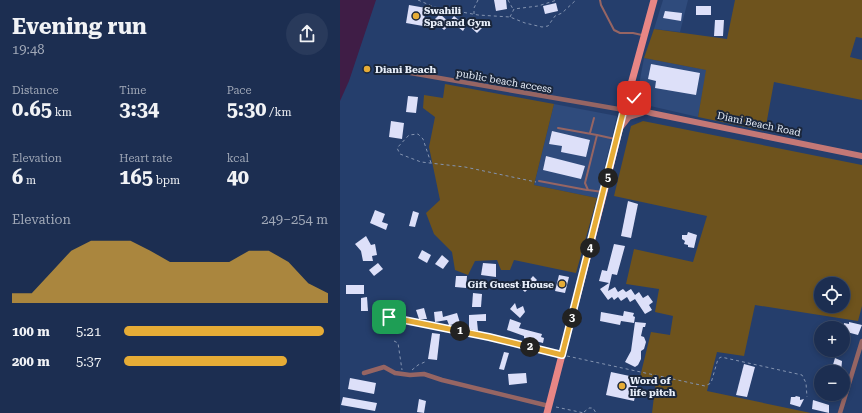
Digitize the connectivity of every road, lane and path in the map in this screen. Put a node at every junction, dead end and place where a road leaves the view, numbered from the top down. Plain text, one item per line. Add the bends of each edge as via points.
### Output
1 (418, 0) edge
2 (478, 0) edge
3 (508, 0) edge
4 (557, 0) edge
5 (576, 0) edge
6 (600, 0) edge
7 (654, 0) edge
8 (513, 10) junction
9 (474, 14) junction
10 (510, 17) junction
11 (645, 36) junction
12 (382, 68) dead end
13 (631, 86) junction
14 (624, 108) junction
15 (642, 111) junction
16 (594, 118) dead end
17 (558, 128) dead end
18 (620, 129) junction
19 (590, 133) junction
20 (596, 135) junction
21 (617, 140) junction
22 (862, 156) edge
23 (431, 163) junction
24 (539, 181) dead end
25 (542, 183) dead end
26 (588, 190) junction
27 (604, 192) junction
28 (389, 317) dead end
29 (394, 341) dead end
30 (862, 341) edge
31 (562, 355) junction
32 (427, 361) dead end
33 (364, 373) dead end
34 (403, 374) junction
35 (410, 375) junction
36 (807, 397) dead end
37 (548, 410) edge
38 (584, 413) edge
39 (596, 413) edge
40 (840, 413) edge

1 - 9 path via 434,7
2 - 9 path
3 - 8 path
4 - 8 path
5 - 10 path via 555,16 548,26 542,27
6 - 11 lane via 614,30
7 - 11 main road
8 - 10 path
9 - 10 path
11 - 13 main road
12 - 14 street, public beach access via 500,90
13 - 14 main road
13 - 15 main road via 634,98
14 - 15 main road, Diani Beach Road
14 - 18 main road
15 - 18 main road via 630,117
15 - 22 main road, Diani Beach Road
16 - 19 lane
17 - 19 lane
18 - 21 main road
19 - 20 lane
20 - 21 lane
20 - 26 lane via 585,183
21 - 27 main road
23 - 23 path via 400,154 397,148 409,135 418,134 423,139
23 - 25 path via 465,167
24 - 26 lane
26 - 27 lane
27 - 31 main road
28 - 31 street
29 - 34 path via 400,349
30 - 40 street
31 - 36 path via 705,386 711,383 718,359 721,357 802,375
31 - 37 main road
32 - 35 path via 410,371
33 - 34 street via 384,367
34 - 35 street
35 - 37 street via 429,374
37 - 38 path
38 - 39 path via 593,408

